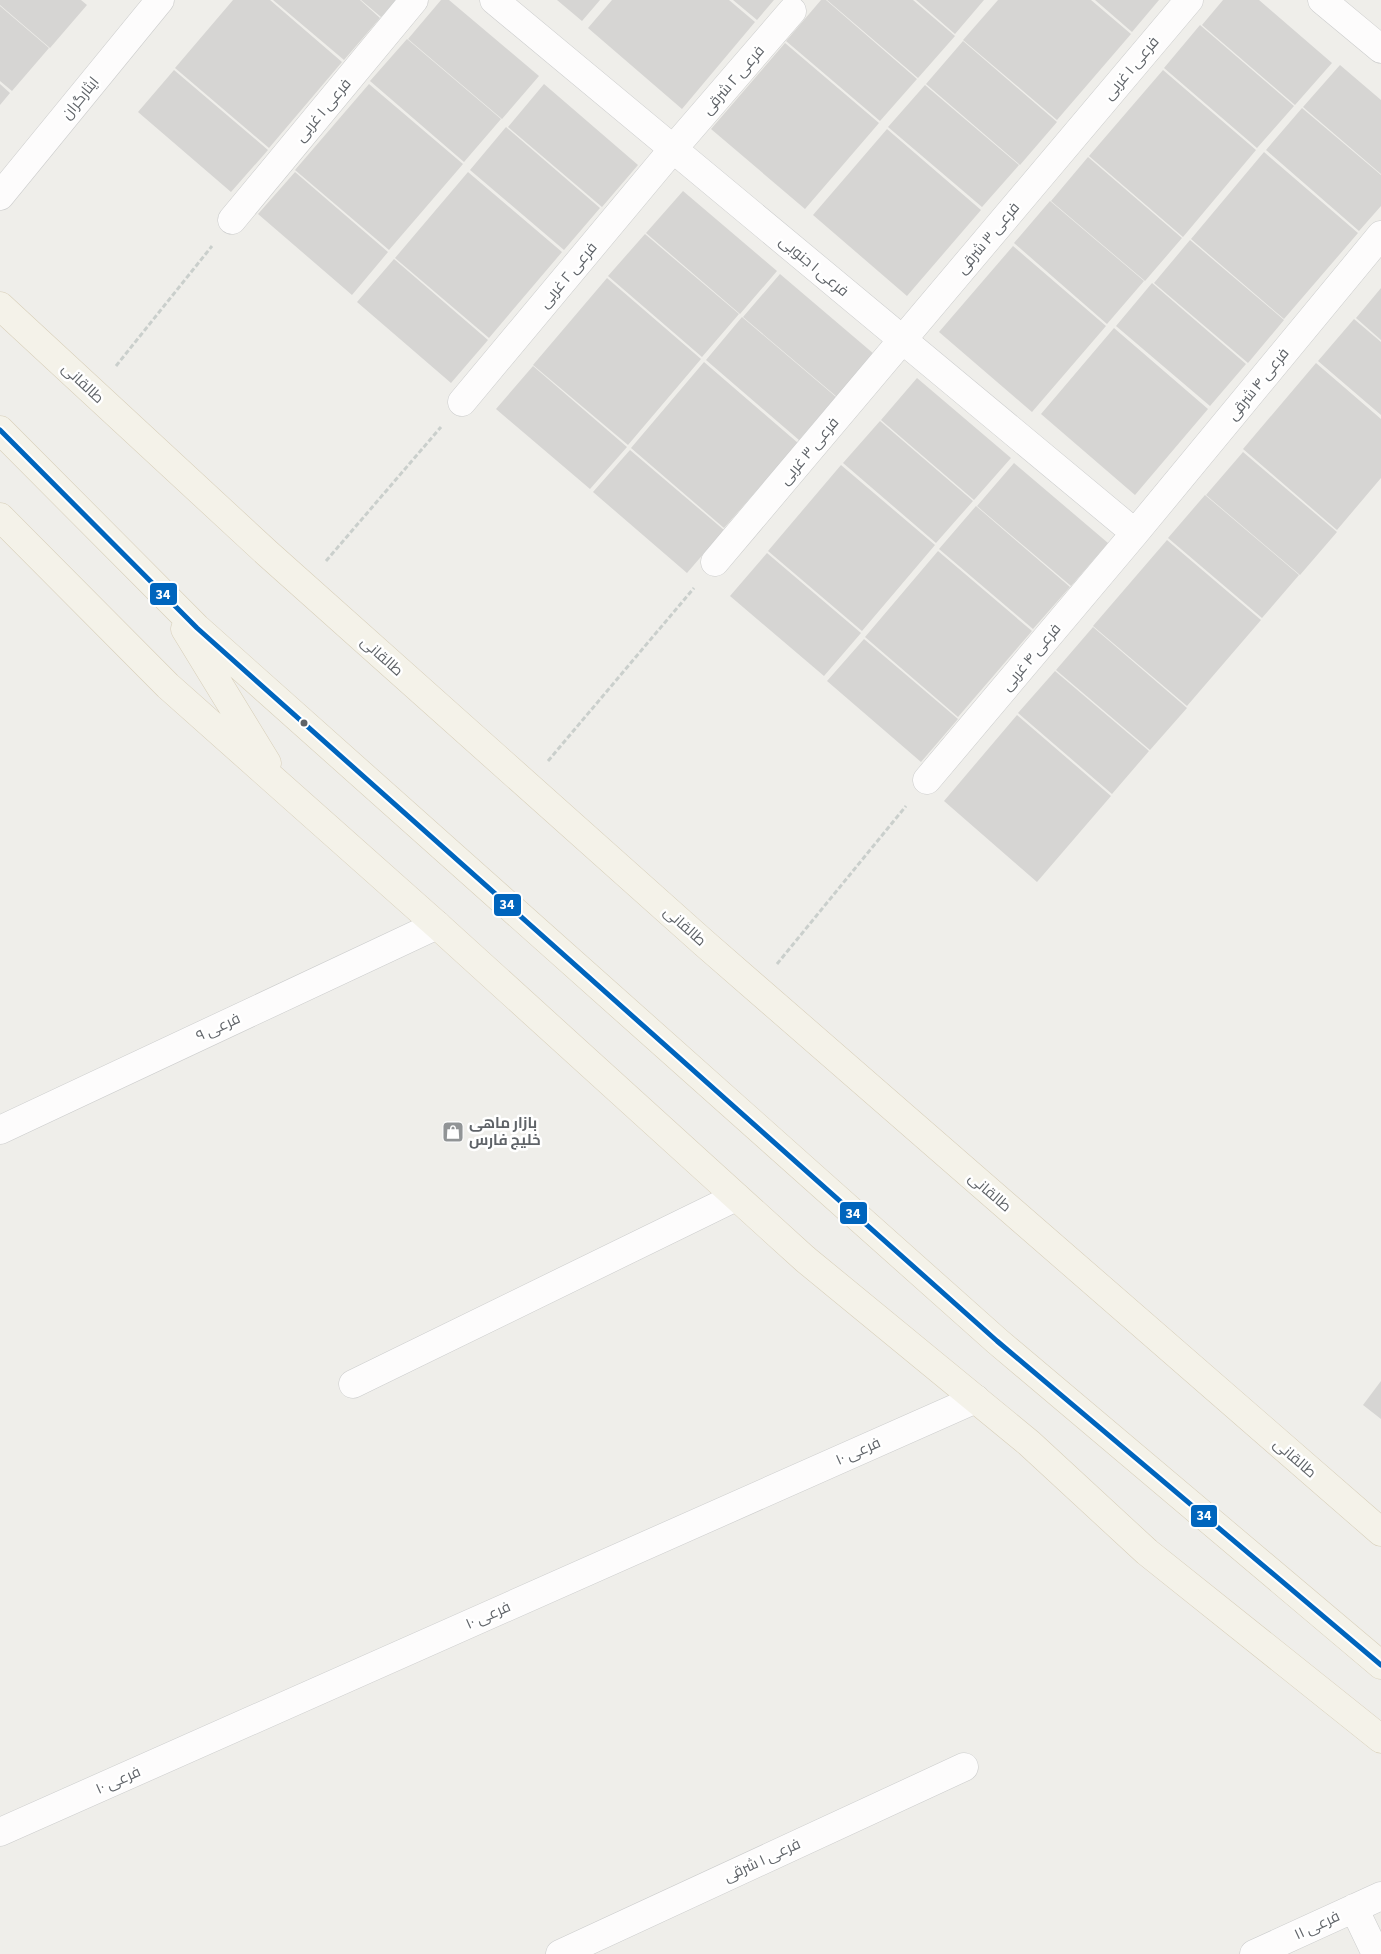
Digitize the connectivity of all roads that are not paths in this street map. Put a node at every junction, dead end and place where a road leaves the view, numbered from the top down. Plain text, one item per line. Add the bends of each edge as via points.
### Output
1 (160, 0) edge
2 (414, 0) edge
3 (494, 0) edge
4 (1189, 0) edge
5 (1322, 0) edge
6 (792, 11) dead end
7 (1381, 49) edge
8 (1073, 137) joint
9 (673, 149) junction
10 (0, 196) edge
11 (232, 220) road end
12 (1381, 235) edge
13 (0, 306) edge
14 (902, 339) junction
15 (462, 402) road end
16 (0, 430) edge
17 (0, 517) edge
18 (1135, 533) junction
19 (715, 562) road end
20 (163, 594) junction
21 (926, 780) road end
22 (282, 786) junction
23 (437, 925) junction
24 (0, 1130) edge
25 (736, 1196) junction
26 (353, 1384) dead end
27 (976, 1399) junction
28 (1381, 1532) edge
29 (1381, 1665) edge
30 (1381, 1739) edge
31 (964, 1767) dead end
32 (0, 1832) edge
33 (1381, 1896) edge
34 (1354, 1908) junction
35 (560, 1954) edge
36 (1254, 1954) edge
37 (1376, 1954) edge

1 - 10 street, ایثارگران
2 - 11 street, فرعی ۱ غربی
3 - 9 street, فرعی ۱ جنوبی
4 - 8 street, فرعی ۱ غربی
5 - 7 street
6 - 9 street, فرعی ۲ شرقی
8 - 14 street, فرعی ۳ شرقی
9 - 14 street, فرعی ۱ جنوبی
9 - 15 street, فرعی ۲ غربی
12 - 18 street, فرعی ۴ شرقی
13 - 28 main road, طالقانی via 304,586 527,785
14 - 18 street, فرعی ۱ جنوبی
14 - 19 street, فرعی ۳ غربی
16 - 20 main road
17 - 22 main road via 168,686
18 - 21 street, فرعی ۴ غربی
20 - 22 main road
20 - 29 main road via 197,628 997,1341
22 - 23 main road
23 - 24 street, فرعی ۹
23 - 25 main road
25 - 26 street
25 - 27 main road via 825,1276
27 - 30 main road via 1029,1443 1147,1552
27 - 32 street, فرعی ۱۰
31 - 35 street, فرعی ۱ شرقی
33 - 34 street, فرعی ۱۱
34 - 36 street, فرعی ۱۱
34 - 37 street

